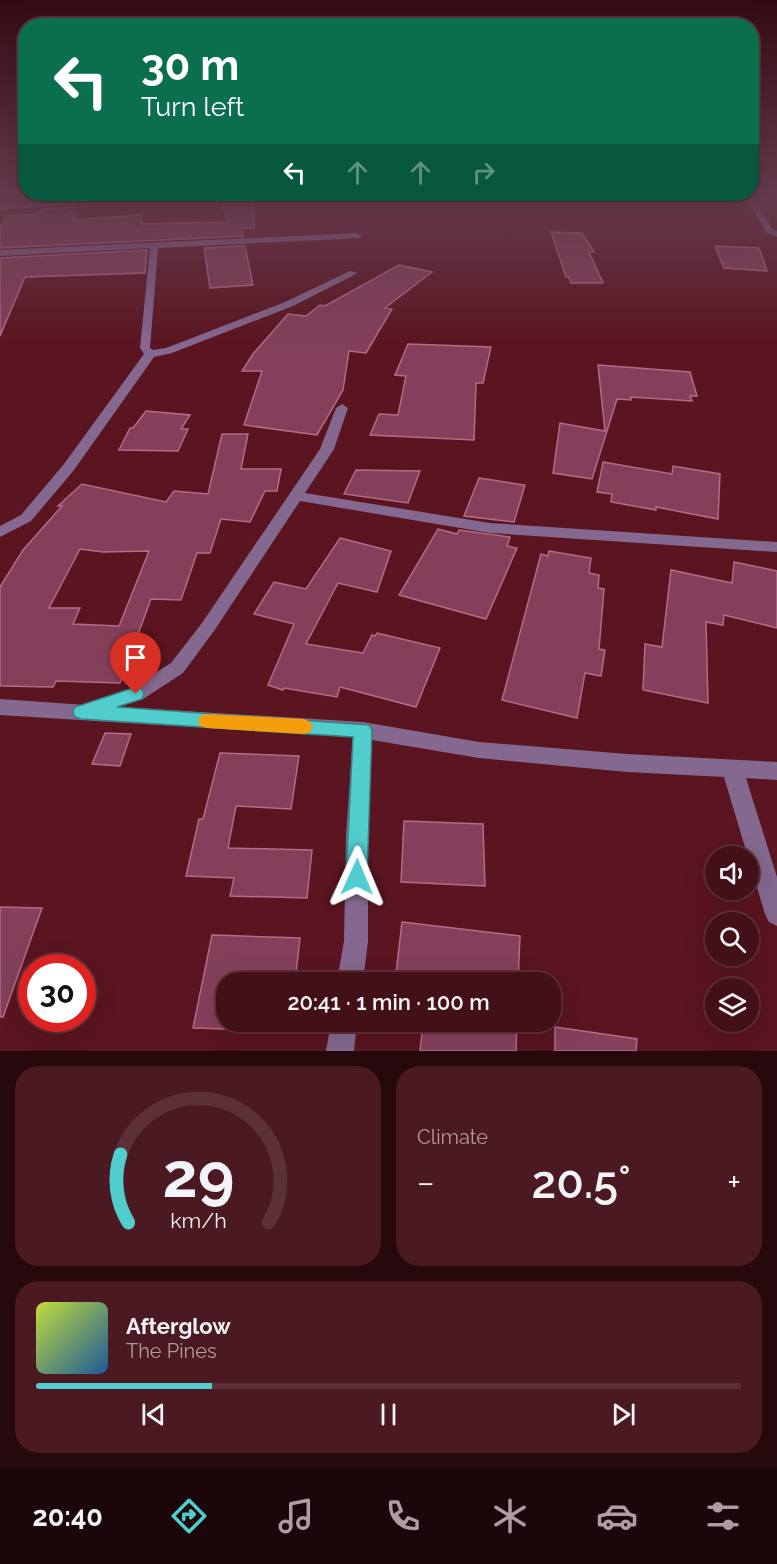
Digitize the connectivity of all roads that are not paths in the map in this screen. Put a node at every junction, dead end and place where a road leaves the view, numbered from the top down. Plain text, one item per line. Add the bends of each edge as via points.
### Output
1 (172, 246) edge
2 (154, 247) junction
3 (0, 253) edge
4 (353, 273) dead end
5 (150, 354) junction
6 (342, 408) dead end
7 (297, 496) junction
8 (0, 532) edge
9 (777, 547) edge
10 (0, 707) edge
11 (81, 712) junction
12 (363, 730) junction
13 (732, 768) junction
14 (777, 771) edge
15 (777, 914) edge
16 (351, 972) edge
17 (343, 1032) edge
18 (340, 1051) edge

1 - 2 street
2 - 3 street
2 - 5 street via 145,348
4 - 5 street via 289,304 168,351
5 - 8 street via 69,467 26,518
6 - 7 street via 327,449
7 - 9 street via 490,528
7 - 11 street via 177,668 136,694
10 - 11 street
11 - 12 street
12 - 13 street via 479,750
12 - 16 street via 356,941
13 - 14 street
13 - 15 street
17 - 18 street

